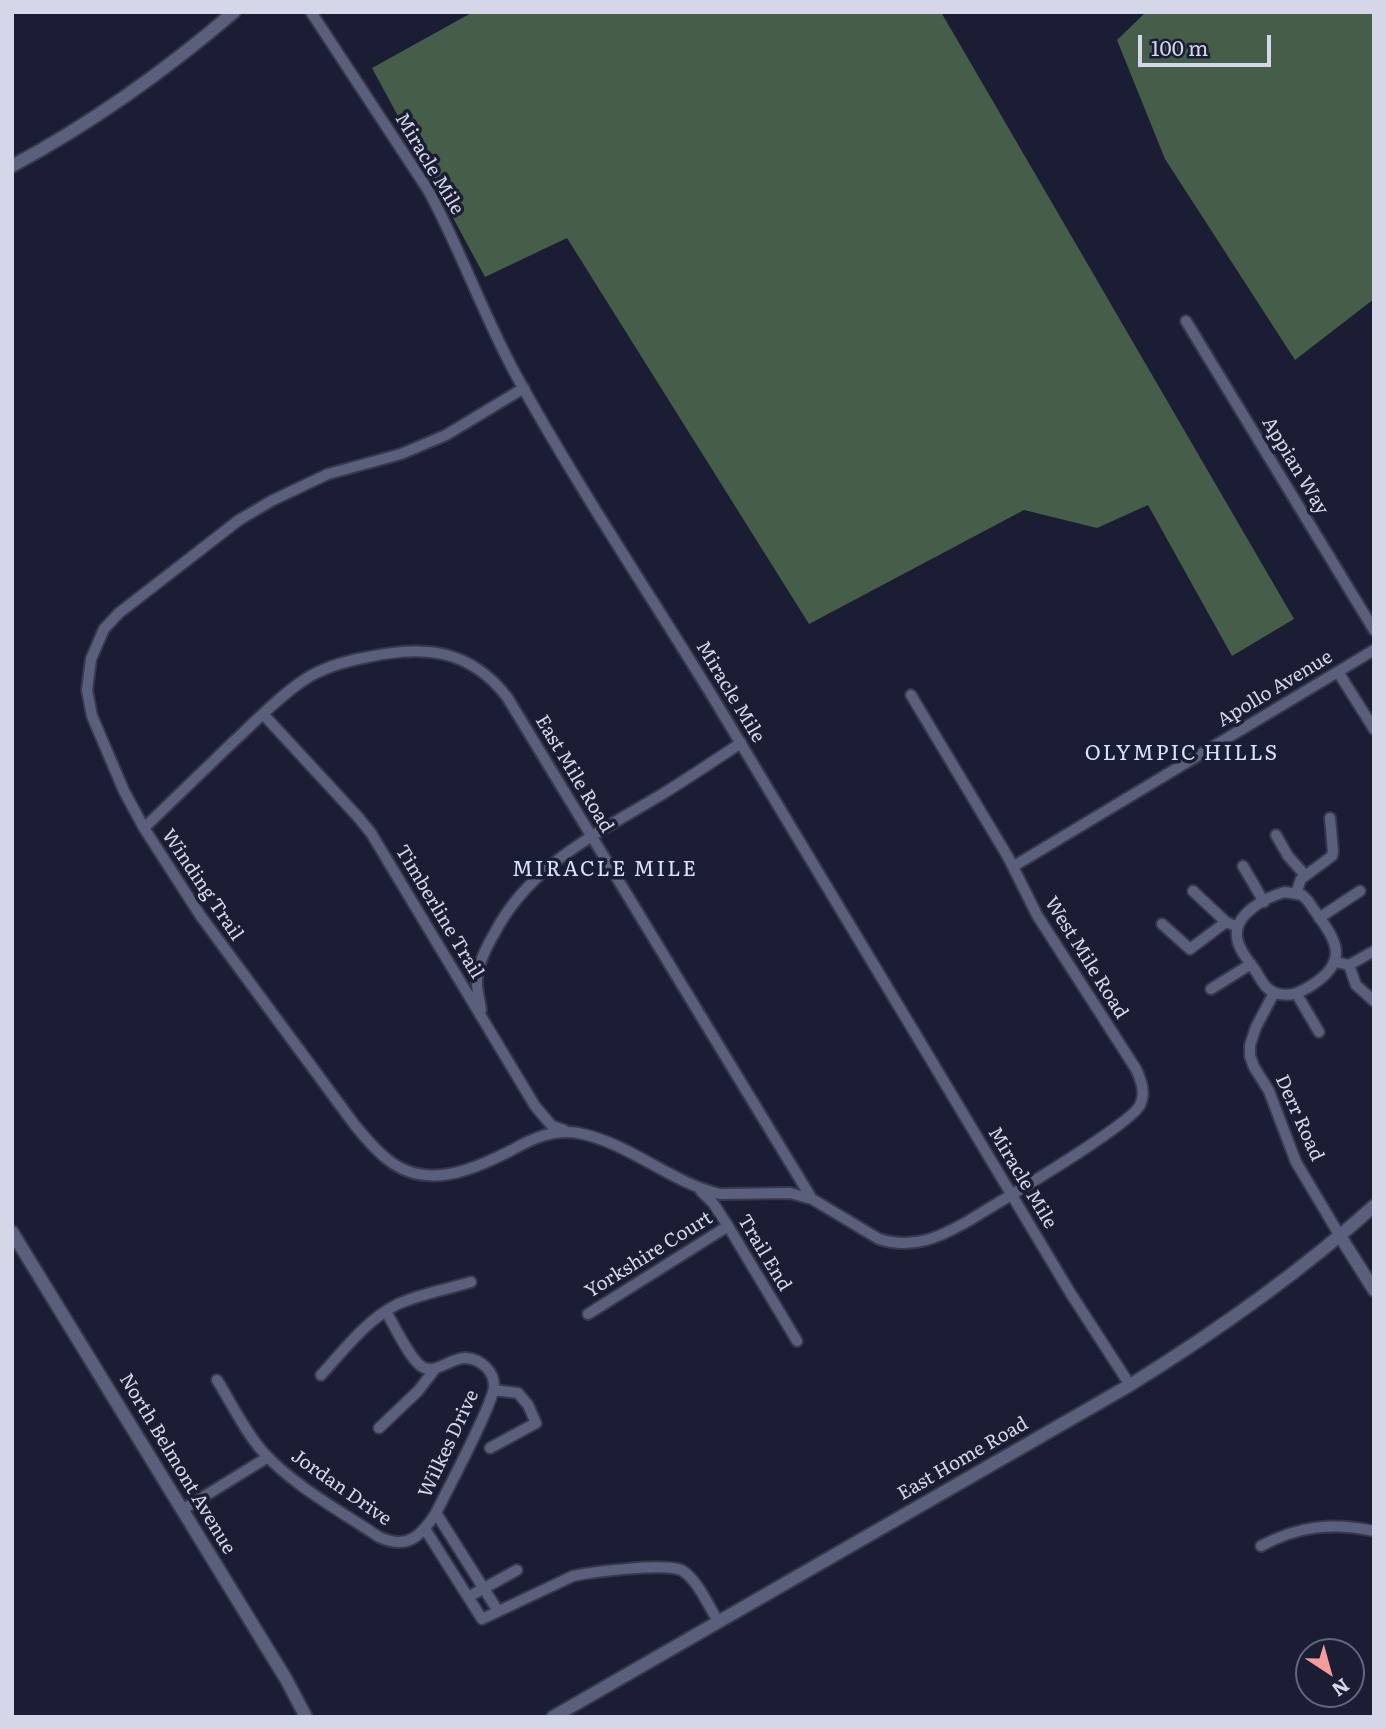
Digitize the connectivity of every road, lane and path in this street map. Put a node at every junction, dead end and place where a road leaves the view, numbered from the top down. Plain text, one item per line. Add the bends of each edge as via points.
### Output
1 (233, 12) edge
2 (310, 12) edge
3 (12, 166) edge
4 (1186, 321) dead end
5 (524, 388) junction
6 (1374, 630) edge
7 (1374, 650) edge
8 (1338, 672) junction
9 (911, 695) dead end
10 (263, 714) junction
11 (1374, 729) edge
12 (741, 743) junction
13 (1330, 818) dead end
14 (144, 828) junction
15 (1276, 835) dead end
16 (591, 836) junction
17 (1014, 866) junction
18 (1243, 866) dead end
19 (1305, 875) junction
20 (1193, 891) dead end
21 (1360, 891) dead end
22 (1296, 893) junction
23 (1264, 902) junction
24 (1319, 918) junction
25 (1226, 922) junction
26 (1162, 924) dead end
27 (1238, 928) junction
28 (1374, 951) edge
29 (1336, 961) junction
30 (1251, 964) junction
31 (1349, 965) junction
32 (1211, 989) dead end
33 (1274, 993) junction
34 (1296, 993) junction
35 (1374, 1001) edge
36 (482, 1016) junction
37 (1319, 1032) dead end
38 (572, 1133) junction
39 (696, 1187) junction
40 (1011, 1194) junction
41 (812, 1199) junction
42 (1374, 1206) edge
43 (728, 1226) junction
44 (12, 1232) edge
45 (1340, 1236) junction
46 (471, 1282) dead end
47 (1374, 1290) edge
48 (386, 1312) junction
49 (588, 1314) dead end
50 (797, 1341) dead end
51 (435, 1369) junction
52 (321, 1375) dead end
53 (217, 1380) dead end
54 (1130, 1385) junction
55 (494, 1390) junction
56 (379, 1428) dead end
57 (490, 1448) dead end
58 (268, 1457) junction
59 (183, 1510) junction
60 (436, 1513) junction
61 (425, 1529) junction
62 (1374, 1531) edge
63 (1261, 1546) dead end
64 (517, 1570) dead end
65 (484, 1587) junction
66 (468, 1597) junction
67 (498, 1611) junction
68 (718, 1621) junction
69 (306, 1717) edge
70 (553, 1717) edge

1 - 3 street via 136,89
2 - 5 street, Miracle Mile via 428,190 491,328
4 - 6 street, Appian Way
5 - 12 street, Miracle Mile
5 - 14 street, Winding Trail via 420,447 328,474 273,500 218,534 109,622 91,659 88,703
7 - 8 street, Apollo Avenue
8 - 11 street
8 - 17 street, Apollo Avenue
9 - 17 street, West Mile Road
10 - 14 street, East Mile Road
10 - 16 street, East Mile Road via 317,672 357,659 421,651 462,660 487,674 507,697
10 - 36 street, Timberline Trail via 371,834
12 - 16 street
12 - 40 street, Miracle Mile
13 - 19 street via 1334,852
14 - 38 street, Winding Trail via 200,915 313,1070 386,1158 407,1170 447,1175 472,1169 545,1134
15 - 19 street
16 - 36 street via 544,870 500,921 477,979
16 - 41 street, East Mile Road
17 - 40 street, West Mile Road via 1037,915 1136,1069 1143,1093 1140,1107 1129,1118
18 - 23 street
19 - 22 street
20 - 25 street
21 - 24 street
22 - 23 street via 1275,894
22 - 24 street
23 - 27 street via 1248,912
24 - 29 street via 1335,942
25 - 26 street via 1190,949
25 - 27 street
27 - 30 street via 1239,946
28 - 31 street
29 - 31 street
29 - 34 street via 1324,977
30 - 32 street
30 - 33 street
31 - 35 street via 1356,985
33 - 34 street
33 - 45 street, Derr Road via 1256,1027 1250,1056 1296,1162
34 - 37 street
36 - 38 street, Timberline Trail via 544,1119
38 - 39 street, Winding Trail via 623,1147
39 - 41 street, Winding Trail via 720,1194 790,1193
39 - 43 street, Trail End
40 - 41 street, East Mile Road via 948,1233 906,1244 873,1236
40 - 54 street, Miracle Mile
42 - 45 street, East Home Road
43 - 49 street, Yorkshire Court
43 - 50 street, Trail End
44 - 59 street, North Belmont Avenue
45 - 47 street, Derr Road
45 - 54 street, East Home Road via 1240,1314
46 - 48 street
48 - 51 street via 419,1365
48 - 52 street
51 - 55 street via 459,1359 474,1360 488,1369
51 - 56 street
53 - 58 street, Jordan Drive
54 - 68 street, East Home Road
55 - 57 street via 518,1393 536,1423
55 - 60 street, Wilkes Drive
58 - 59 street
58 - 61 street, Jordan Drive via 388,1541 415,1538
59 - 69 street, North Belmont Avenue
60 - 61 street
60 - 65 street
61 - 66 street
62 - 63 street via 1321,1525 1282,1534
64 - 65 street
65 - 66 street
65 - 67 street
66 - 67 street via 482,1619
67 - 68 street via 589,1572 671,1568 690,1578
68 - 70 street, East Home Road

